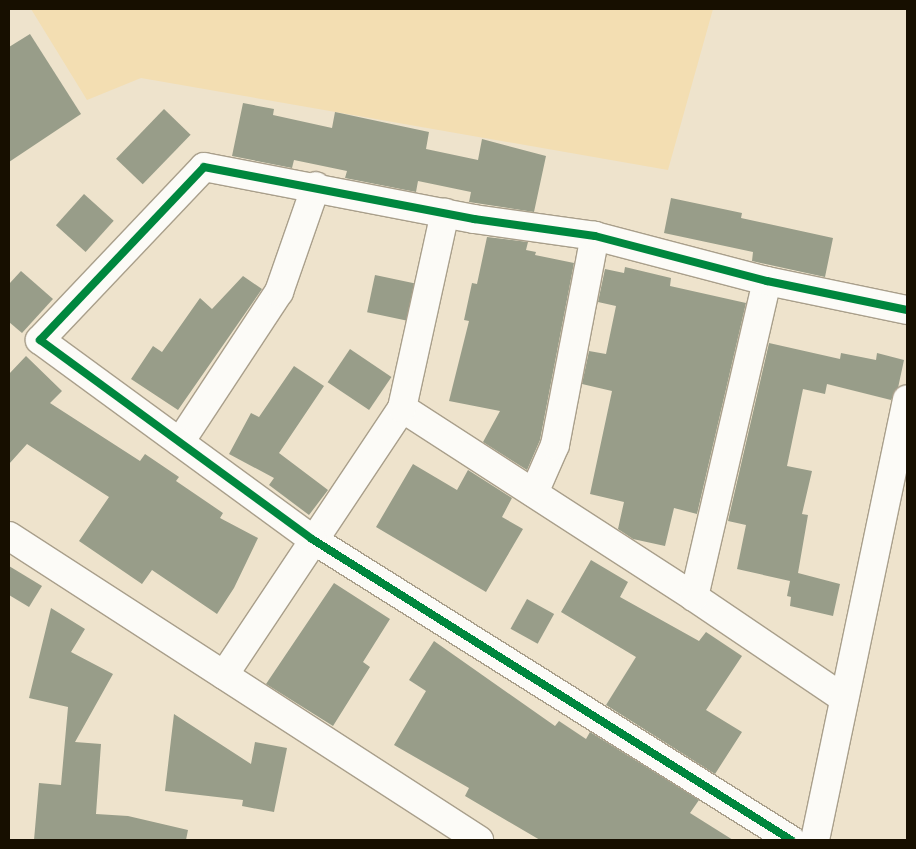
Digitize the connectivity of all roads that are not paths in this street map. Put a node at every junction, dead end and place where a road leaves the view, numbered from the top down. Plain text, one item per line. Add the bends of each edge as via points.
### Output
1 (316, 186) junction
2 (445, 213) junction
3 (595, 236) junction
4 (767, 281) junction
5 (907, 310) edge
6 (907, 400) edge
7 (402, 408) junction
8 (180, 442) junction
9 (534, 493) junction
10 (9, 536) edge
11 (312, 539) junction
12 (694, 597) junction
13 (224, 675) junction
14 (843, 698) junction
15 (479, 840) edge
16 (791, 840) edge
17 (815, 840) edge

1 - 2 street
1 - 8 street via 279,292
1 - 8 street via 204,167 40,340
2 - 3 street
2 - 7 street
3 - 4 street
3 - 9 street via 555,445
4 - 5 street
4 - 12 street
6 - 14 street
7 - 9 street
7 - 11 street
8 - 11 street
9 - 12 street
10 - 13 street
11 - 13 street
11 - 16 street
12 - 14 street
13 - 15 street
14 - 17 street

